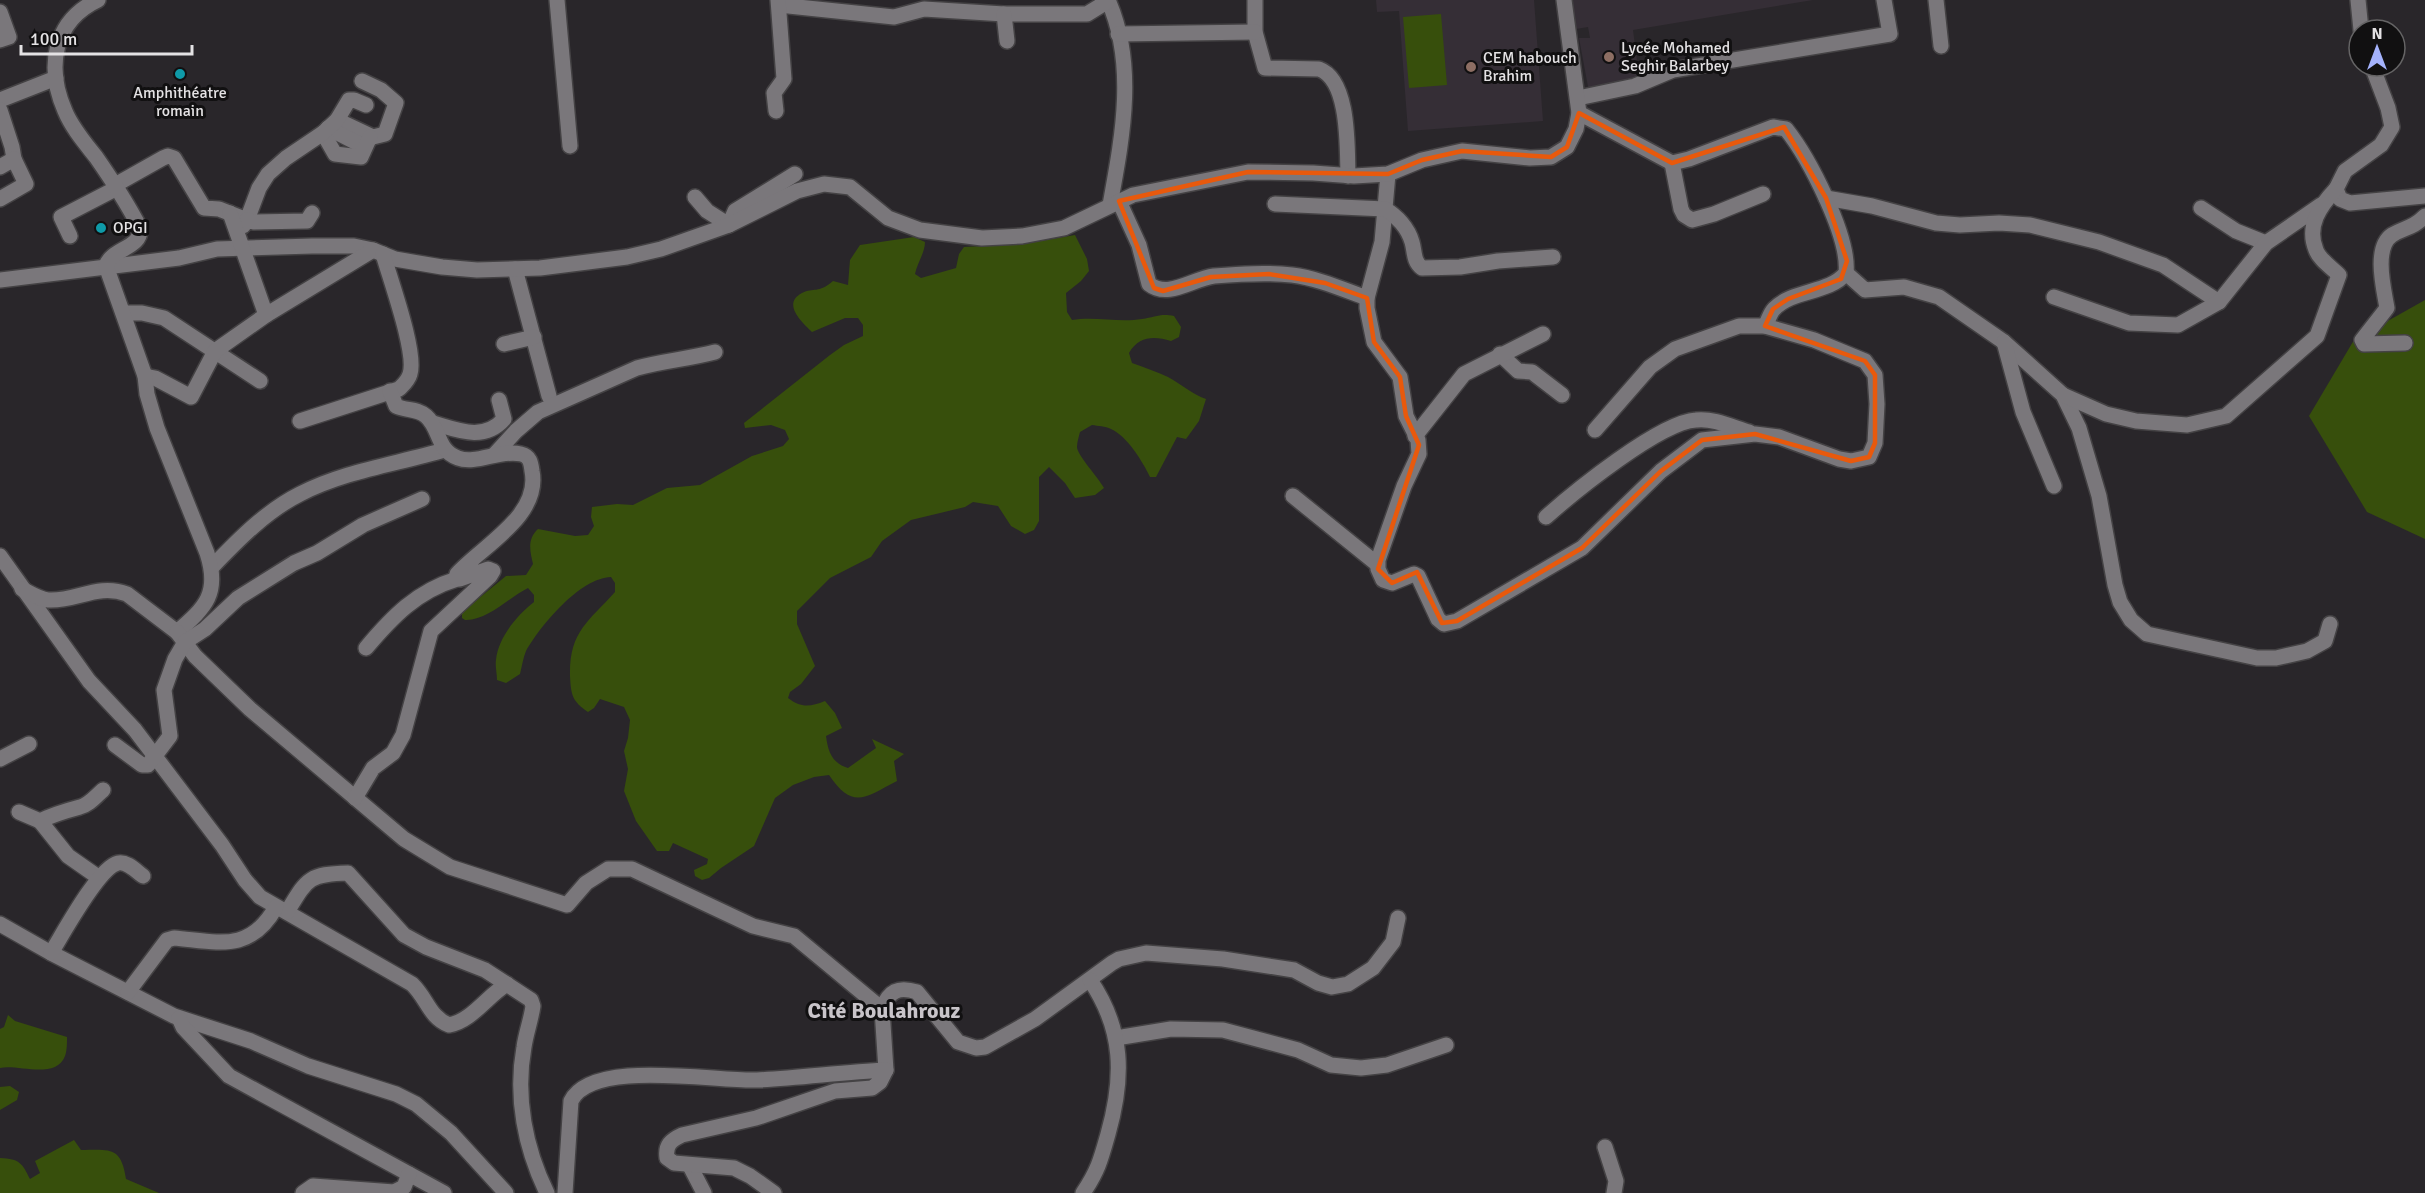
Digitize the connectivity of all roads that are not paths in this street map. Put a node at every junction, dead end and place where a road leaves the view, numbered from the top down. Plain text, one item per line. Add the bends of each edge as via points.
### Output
1 (98, 0) edge
2 (557, 0) edge
3 (1255, 0) edge
4 (1564, 0) edge
5 (1884, 0) edge
6 (1936, 0) edge
7 (2358, 0) edge
8 (1108, 1) edge
9 (778, 3) edge
10 (0, 12) edge
11 (1005, 14) junction
12 (2360, 18) edge
13 (1256, 32) junction
14 (1118, 34) junction
15 (0, 40) edge
16 (1007, 41) dead end
17 (1941, 46) dead end
18 (56, 78) junction
19 (2377, 78) edge
20 (362, 81) dead end
21 (0, 100) edge
22 (366, 105) dead end
23 (1578, 106) junction
24 (0, 110) edge
25 (776, 111) dead end
26 (329, 127) junction
27 (368, 142) junction
28 (570, 146) dead end
29 (7, 163) edge
30 (1672, 163) junction
31 (795, 174) dead end
32 (1388, 174) junction
33 (1348, 176) junction
34 (116, 186) junction
35 (2336, 189) junction
36 (1763, 194) dead end
37 (2425, 196) edge
38 (695, 197) dead end
39 (1826, 198) junction
40 (0, 199) edge
41 (1115, 203) junction
42 (1275, 204) dead end
43 (2321, 205) junction
44 (1385, 208) junction
45 (2201, 208) dead end
46 (230, 213) junction
47 (312, 213) dead end
48 (2425, 216) edge
49 (247, 220) junction
50 (729, 225) junction
51 (70, 236) dead end
52 (240, 240) junction
53 (2266, 243) junction
54 (378, 252) junction
55 (1553, 257) dead end
56 (106, 266) junction
57 (515, 269) junction
58 (1846, 273) junction
59 (0, 280) edge
60 (2054, 297) dead end
61 (1366, 298) junction
62 (2219, 302) junction
63 (123, 314) junction
64 (266, 315) junction
65 (1765, 326) junction
66 (1543, 334) dead end
67 (534, 337) junction
68 (2004, 342) junction
69 (2405, 343) dead end
70 (504, 345) dead end
71 (215, 351) junction
72 (714, 352) dead end
73 (1500, 354) junction
74 (145, 376) junction
75 (260, 381) dead end
76 (390, 391) junction
77 (1562, 395) dead end
78 (2062, 395) junction
79 (549, 396) dead end
80 (499, 400) dead end
81 (300, 421) dead end
82 (432, 423) junction
83 (1595, 430) dead end
84 (1755, 434) junction
85 (1415, 436) junction
86 (444, 450) junction
87 (495, 454) junction
88 (2054, 486) dead end
89 (1293, 496) dead end
90 (422, 499) dead end
91 (1546, 517) dead end
92 (1377, 564) junction
93 (3, 566) edge
94 (212, 567) junction
95 (457, 579) junction
96 (22, 588) junction
97 (54, 600) junction
98 (42, 616) junction
99 (2330, 624) dead end
100 (181, 637) junction
101 (366, 648) dead end
102 (29, 744) dead end
103 (115, 745) dead end
104 (154, 757) junction
105 (0, 759) edge
106 (103, 790) dead end
107 (355, 798) junction
108 (20, 812) dead end
109 (40, 821) junction
110 (143, 876) dead end
111 (98, 877) junction
112 (282, 910) junction
113 (1398, 918) dead end
114 (0, 924) edge
115 (51, 953) junction
116 (1090, 980) junction
117 (507, 984) junction
118 (128, 992) junction
119 (882, 1009) junction
120 (179, 1018) junction
121 (1116, 1038) junction
122 (1446, 1045) dead end
123 (886, 1070) junction
124 (1605, 1147) dead end
125 (690, 1166) junction
126 (409, 1174) junction
127 (303, 1193) edge
128 (444, 1193) edge
129 (506, 1193) edge
130 (547, 1193) edge
131 (565, 1193) edge
132 (704, 1193) edge
133 (774, 1193) edge
134 (1083, 1193) edge
135 (1614, 1193) edge

1 - 18 street via 78,13 61,35 56,47
2 - 28 street
3 - 13 street
4 - 23 street
5 - 23 street via 1890,34 1674,70
6 - 17 street
7 - 12 street
8 - 11 street via 1087,14
8 - 14 street
9 - 11 street via 894,17 924,9
9 - 25 street via 784,79 774,93
10 - 15 street via 9,37
11 - 16 street
13 - 14 street
13 - 33 street via 1266,69 1319,69 1334,81 1344,111
14 - 41 street via 1126,105
18 - 21 street
18 - 34 street via 65,112
19 - 35 street via 2392,127 2381,145 2345,171
20 - 27 street via 381,90 396,104 385,134
22 - 26 street via 349,100
23 - 30 street
23 - 32 street via 1576,129 1567,147 1551,157 1462,151 1422,160
24 - 29 street via 12,147
26 - 27 street
26 - 27 street via 335,154 361,157
26 - 49 street via 268,174
29 - 40 street via 26,184
30 - 36 street via 1684,215 1692,220
30 - 39 street via 1770,128 1784,127
31 - 50 street via 735,211
32 - 33 street
32 - 44 street
33 - 41 street via 1248,172 1146,192
34 - 46 street via 170,157 204,208
34 - 51 street via 61,218
34 - 56 street via 141,232
35 - 37 street via 2340,199 2350,203
35 - 43 street
38 - 50 street via 707,211
39 - 58 street via 1844,244
39 - 62 street via 1936,223 2030,225 2099,242 2163,265
41 - 50 street via 1064,228 982,238 903,225 888,218 850,187 824,184 796,191
41 - 61 street via 1139,245 1149,284 1154,288 1162,291 1211,277 1293,275
42 - 44 street
43 - 53 street
43 - 78 street via 2312,228 2316,252 2339,275 2317,336 2226,416 2187,425 2136,421 2106,414
44 - 55 street via 1405,227 1422,268
44 - 61 street via 1382,242
45 - 53 street via 2236,231
46 - 49 street
46 - 52 street
47 - 49 street via 307,221
48 - 69 street via 2415,226 2391,236 2382,249 2387,308 2362,340 2364,344
49 - 52 street
50 - 57 street via 642,254
52 - 54 street via 354,246
52 - 56 street via 179,258
52 - 64 street
53 - 62 street
54 - 57 street via 416,264
54 - 64 street
54 - 76 street via 411,356 406,383
56 - 59 street
56 - 63 street
57 - 67 street
58 - 65 street via 1835,282 1788,299 1773,309
58 - 68 street via 1865,290 1904,287 1939,297
60 - 62 street via 2129,323 2178,325
61 - 85 street via 1374,342 1400,377 1406,416
63 - 71 street via 164,318
63 - 74 street
64 - 71 street
65 - 83 street via 1739,326 1675,349 1650,367
65 - 84 street via 1865,361 1875,375 1875,443 1869,456 1851,461
66 - 73 street
67 - 70 street
67 - 79 street
68 - 78 street
68 - 88 street via 2023,412
71 - 74 street via 190,397
71 - 75 street
72 - 87 street via 637,368 546,408 528,420
73 - 77 street via 1518,372 1532,372
73 - 85 street via 1464,374
74 - 94 street via 156,428
76 - 81 street
76 - 82 street via 396,406 419,411
78 - 99 street via 2079,428 2099,496 2120,602 2131,620 2147,634 2257,658 2276,658 2307,651 2325,641
80 - 82 street via 504,419 485,432 460,431
82 - 86 street
84 - 91 street via 1695,419 1673,427 1629,453
84 - 92 street via 1702,440 1661,471 1582,548 1450,624 1438,619 1418,576 1388,582 1380,575
85 - 92 street via 1419,454
86 - 87 street via 466,460
86 - 94 street via 300,493 257,523
87 - 95 street via 524,454 530,460 534,478 528,503 508,530 473,557
89 - 92 street
90 - 100 street via 363,525 294,563 238,598 205,629
93 - 96 street
94 - 100 street via 213,582 207,603
95 - 101 street via 419,595
95 - 107 street via 490,568 493,571 431,631 403,735 393,753 373,768
96 - 97 street via 36,597
96 - 98 street
97 - 98 street via 42,608
97 - 100 street via 99,590 120,591
98 - 104 street via 89,681 135,730
100 - 104 street via 164,690 170,736
100 - 107 street via 195,656 250,708
102 - 105 street
103 - 104 street via 142,765 148,765
104 - 112 street via 245,880 260,897
106 - 109 street via 80,807
107 - 119 street via 404,839 450,867 567,905 586,883 608,869 632,869 753,926 794,936
108 - 109 street
109 - 111 street via 68,856
110 - 111 street via 119,862
111 - 115 street
112 - 117 street via 412,984 434,1017 449,1025 463,1020
112 - 117 street via 312,877 348,873 404,935 485,970
112 - 118 street via 243,940 167,940
113 - 116 street via 1394,942 1373,968 1348,984 1332,987 1294,970 1146,953 1119,959
114 - 115 street
115 - 118 street
116 - 119 street via 986,1047 958,1042 917,992 891,992
116 - 121 street via 1107,1008
117 - 130 street via 531,1000 533,1006 523,1056 521,1098 528,1140
118 - 120 street
119 - 123 street
120 - 126 street via 229,1076
120 - 129 street via 416,1104 451,1133
121 - 122 street via 1171,1029 1223,1030 1298,1050 1331,1065 1361,1068 1387,1065
121 - 134 street via 1116,1104 1097,1173
123 - 125 street via 872,1088 835,1091 756,1118 675,1138 667,1149 667,1158
123 - 131 street via 756,1080 650,1075 595,1082 578,1091 571,1101
124 - 135 street via 1616,1181
125 - 132 street
125 - 133 street via 734,1168
126 - 127 street via 404,1187 394,1192 313,1186
126 - 128 street

